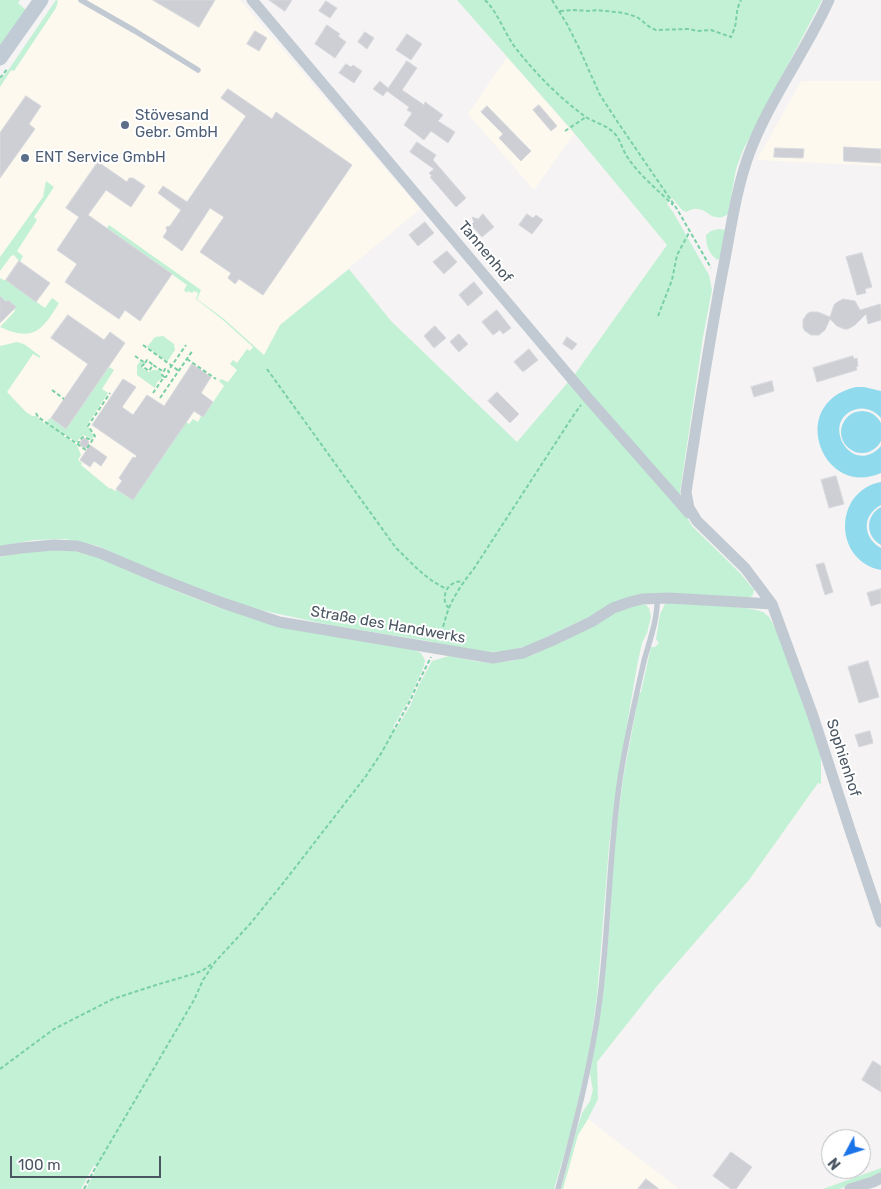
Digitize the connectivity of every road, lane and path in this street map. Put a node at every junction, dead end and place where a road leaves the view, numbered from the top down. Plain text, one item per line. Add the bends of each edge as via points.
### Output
1 (41, 0) edge
2 (81, 0) edge
3 (252, 0) edge
4 (485, 0) edge
5 (552, 0) edge
6 (741, 0) edge
7 (829, 0) edge
8 (560, 11) junction
9 (0, 58) edge
10 (198, 70) dead end
11 (586, 117) junction
12 (565, 132) dead end
13 (677, 210) junction
14 (690, 230) junction
15 (722, 274) junction
16 (658, 316) dead end
17 (143, 345) dead end
18 (186, 345) dead end
19 (193, 350) dead end
20 (135, 356) dead end
21 (187, 359) junction
22 (145, 363) junction
23 (153, 365) junction
24 (172, 365) junction
25 (179, 370) junction
26 (267, 370) dead end
27 (166, 374) junction
28 (174, 379) junction
29 (216, 379) dead end
30 (52, 390) dead end
31 (110, 393) dead end
32 (153, 393) dead end
33 (587, 397) junction
34 (64, 398) dead end
35 (160, 398) dead end
36 (36, 413) dead end
37 (91, 442) junction
38 (78, 445) junction
39 (697, 521) junction
40 (0, 551) edge
41 (463, 582) junction
42 (447, 588) junction
43 (657, 598) junction
44 (772, 604) junction
45 (449, 608) junction
46 (435, 648) junction
47 (881, 922) edge
48 (214, 962) junction
49 (0, 1069) edge
50 (881, 1178) edge
51 (84, 1189) edge
52 (558, 1189) edge
53 (850, 1189) edge

1 - 9 main road
2 - 10 lane
3 - 33 street, Tannenhof
4 - 11 path via 517,50 553,90
5 - 8 path
6 - 8 path via 731,37 711,30 656,30 637,17 624,13
7 - 15 street via 749,153 736,196
8 - 13 path via 600,94
11 - 12 path
11 - 13 path via 615,134 632,165
13 - 14 path
14 - 15 path via 712,270
14 - 16 path via 678,255
15 - 39 street via 686,492 689,508
17 - 24 path
18 - 24 path
19 - 21 path
20 - 22 path
21 - 25 path
21 - 29 path
22 - 23 path via 147,360
22 - 23 path via 142,366 149,371
23 - 27 path via 164,372 165,369
24 - 25 path
24 - 27 path
25 - 28 path
26 - 42 path via 396,548 419,571
27 - 28 path
27 - 32 path
28 - 35 path
30 - 34 path
31 - 37 path via 88,426 95,436
33 - 39 street, Tannenhof
33 - 41 path
36 - 38 path via 38,418
37 - 38 path via 86,450
37 - 38 path via 83,437
39 - 44 street, Sophienhof via 745,568
40 - 46 street, Straße des Handwerks via 54,545 78,546 279,622
41 - 42 path via 455,582
41 - 45 path
42 - 45 path via 445,600
43 - 44 street, Straße des Handwerks
43 - 46 street, Straße des Handwerks via 613,608 583,626 523,653 493,658
43 - 52 lane via 656,618 636,694 620,779 600,997 591,1054
44 - 47 street, Sophienhof via 814,716
45 - 46 path
46 - 48 path via 411,699 366,776 261,910
48 - 49 path via 192,974 113,999 62,1024
48 - 51 path
50 - 53 street

